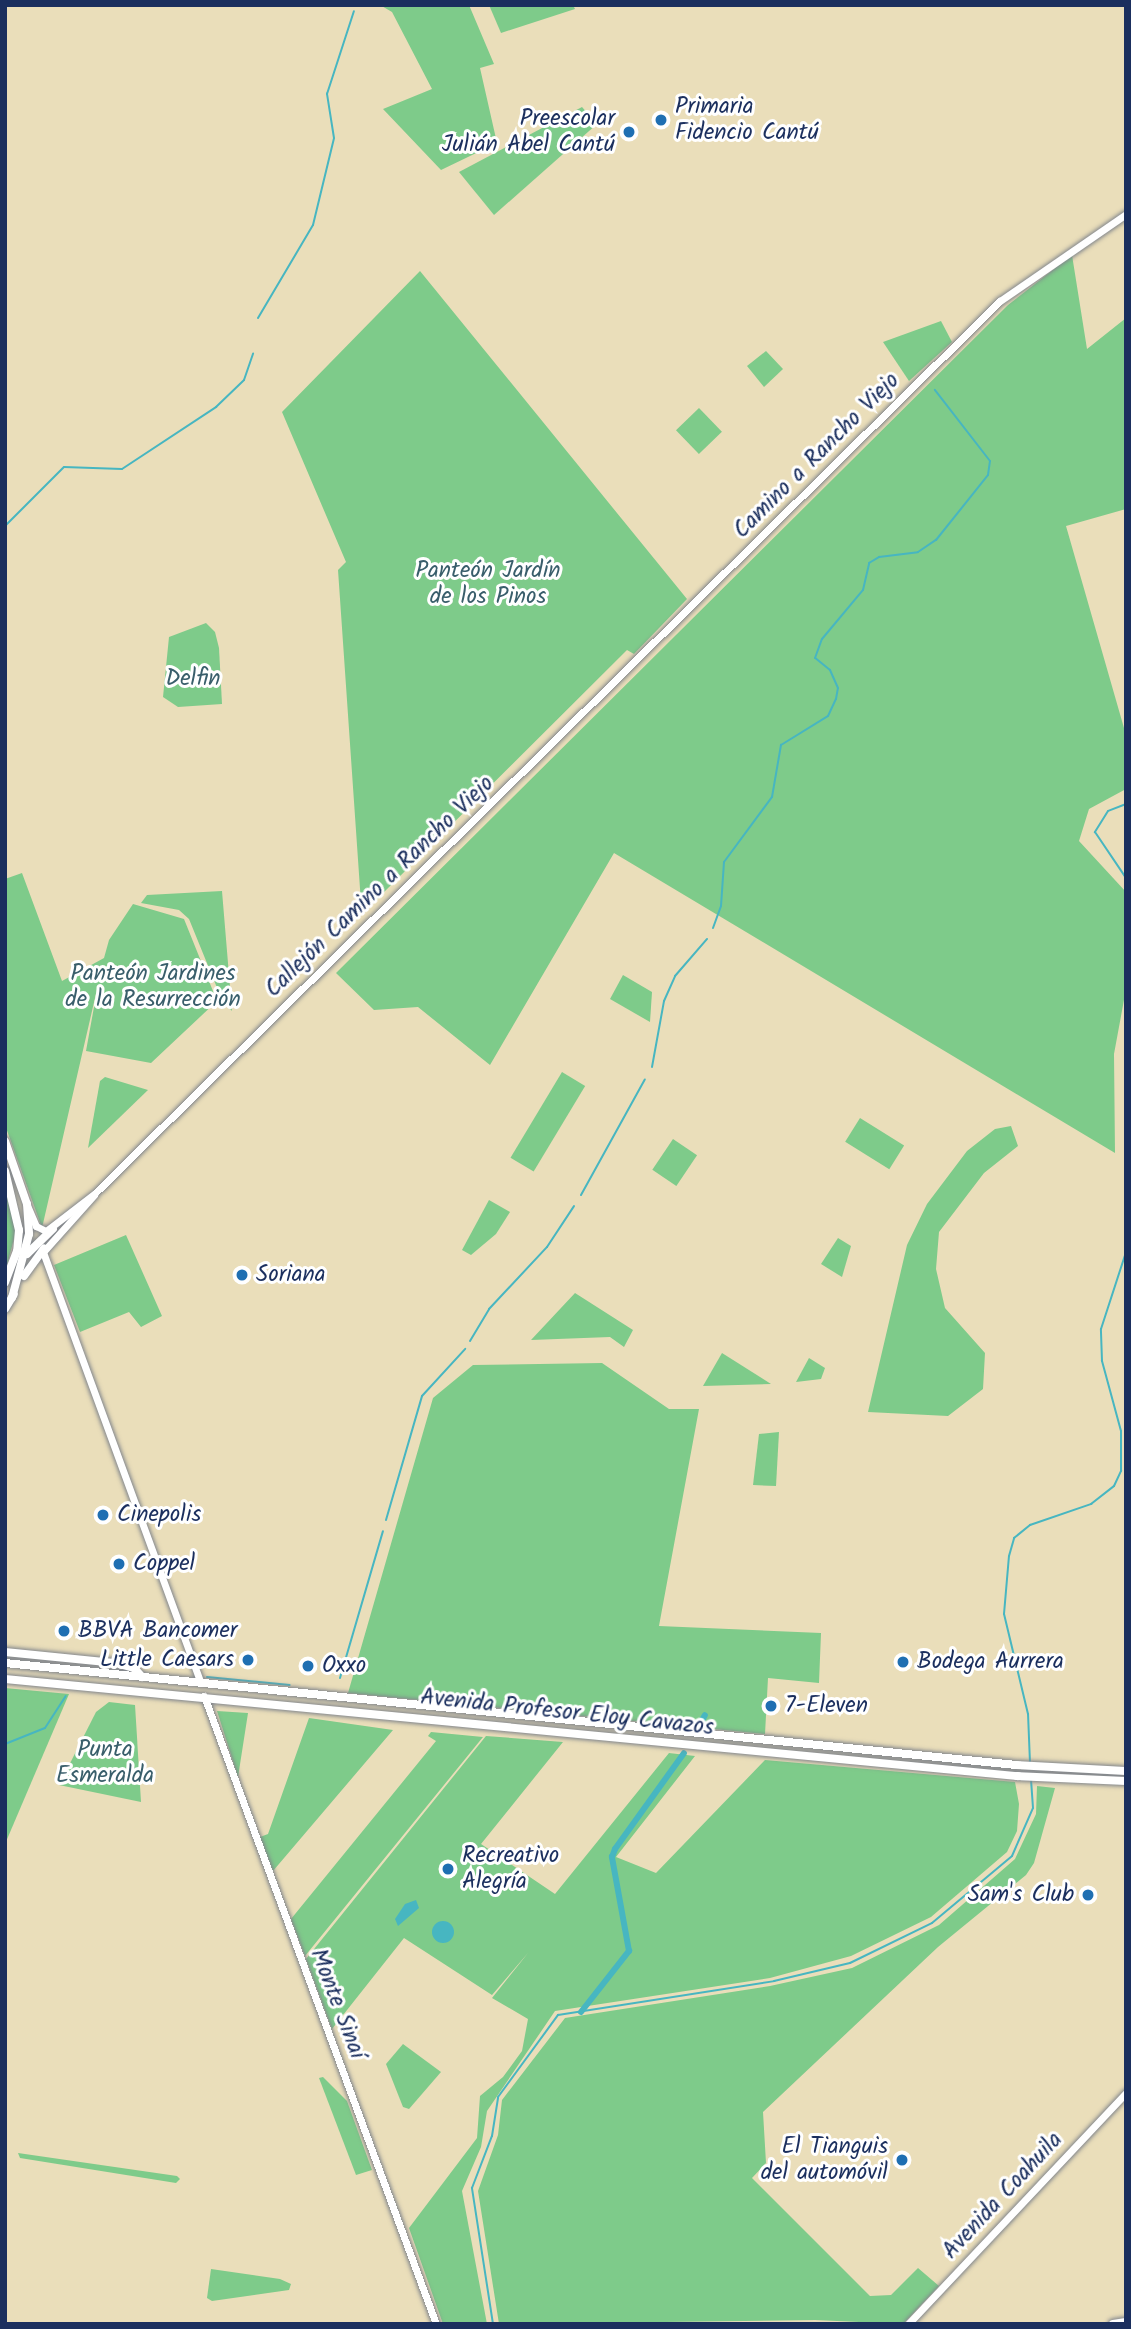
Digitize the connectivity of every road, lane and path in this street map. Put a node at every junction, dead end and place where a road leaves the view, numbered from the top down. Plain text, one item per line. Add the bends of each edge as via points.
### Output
1 (1126, 214) edge
2 (552, 746) joint
3 (5, 1141) edge
4 (5, 1171) edge
5 (94, 1194) junction
6 (27, 1204) junction
7 (17, 1210) junction
8 (53, 1229) junction
9 (33, 1251) junction
10 (49, 1275) junction
11 (6, 1281) edge
12 (5, 1309) edge
13 (5, 1652) edge
14 (34, 1654) junction
15 (5, 1663) edge
16 (42, 1667) junction
17 (115, 1675) junction
18 (142, 1677) junction
19 (5, 1679) edge
20 (200, 1681) junction
21 (84, 1687) junction
22 (204, 1696) junction
23 (540, 1717) junction
24 (570, 1721) junction
25 (520, 1728) junction
26 (550, 1731) junction
27 (826, 1745) junction
28 (805, 1755) junction
29 (843, 1759) junction
30 (1126, 1771) edge
31 (1126, 1781) edge
32 (1126, 2093) edge
33 (1126, 2322) edge
34 (436, 2324) edge
35 (908, 2324) edge
36 (1114, 2324) edge

1 - 2 street, Camino a Rancho Viejo via 1000,301
2 - 5 street, Callejón Camino a Rancho Viejo
3 - 6 main road
4 - 7 main road
5 - 8 street, Callejón Camino a Rancho Viejo
5 - 9 street
6 - 8 street via 38,1227
6 - 9 main road
7 - 9 main road
7 - 11 main road via 17,1251
8 - 9 main road
9 - 10 street
9 - 10 street
9 - 11 main road
9 - 12 main road
10 - 20 street
13 - 14 main road
14 - 16 main road
14 - 18 main road via 116,1663 134,1668
15 - 16 main road, Avenida Profesor Eloy Cavazos
16 - 17 main road, Avenida Profesor Eloy Cavazos
17 - 18 main road, Avenida Profesor Eloy Cavazos
17 - 21 main road via 90,1679
18 - 20 main road, Avenida Profesor Eloy Cavazos
19 - 21 main road, Avenida Profesor Eloy Cavazos
20 - 23 main road, Avenida Profesor Eloy Cavazos
21 - 22 main road, Avenida Profesor Eloy Cavazos
22 - 25 main road, Avenida Profesor Eloy Cavazos
22 - 34 street, Monte Sinaí
23 - 24 main road, Avenida Profesor Eloy Cavazos
23 - 25 main road via 538,1725
24 - 26 main road via 551,1723
24 - 27 main road, Avenida Profesor Eloy Cavazos
25 - 26 main road, Avenida Profesor Eloy Cavazos
26 - 28 main road, Avenida Profesor Eloy Cavazos
27 - 28 main road
27 - 29 main road
27 - 30 main road, Avenida Profesor Eloy Cavazos via 1016,1765
28 - 29 main road, Avenida Profesor Eloy Cavazos
29 - 31 main road, Avenida Profesor Eloy Cavazos
32 - 35 street, Avenida Coahuila
33 - 36 main road

